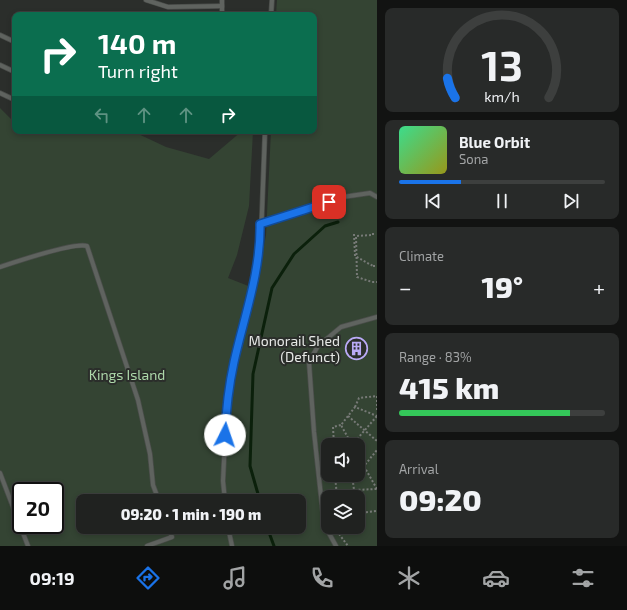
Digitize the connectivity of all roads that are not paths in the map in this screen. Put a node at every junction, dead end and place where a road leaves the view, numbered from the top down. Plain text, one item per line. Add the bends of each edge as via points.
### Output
1 (146, 0) edge
2 (222, 0) edge
3 (272, 0) edge
4 (222, 6) junction
5 (222, 12) edge
6 (271, 12) edge
7 (0, 35) edge
8 (12, 41) edge
9 (0, 65) edge
10 (12, 71) edge
11 (0, 93) edge
12 (12, 99) edge
13 (265, 134) edge
14 (377, 196) edge
15 (260, 224) junction
16 (0, 267) edge
17 (377, 317) edge
18 (0, 473) edge
19 (156, 494) edge
20 (225, 494) edge
21 (171, 534) edge
22 (229, 534) edge
23 (28, 546) edge
24 (147, 546) edge
25 (232, 546) edge
26 (336, 546) edge

1 - 4 lane via 168,7
2 - 4 lane
3 - 6 lane
4 - 5 lane
7 - 8 lane
9 - 10 lane
11 - 12 lane
13 - 15 lane
14 - 15 lane via 370,192 343,197
15 - 20 lane via 261,238 234,364 226,420 223,481
16 - 19 lane via 82,244 88,246 138,400
17 - 26 lane via 341,327 318,346 309,362 324,524
18 - 23 lane
21 - 24 lane via 172,537
22 - 25 lane

